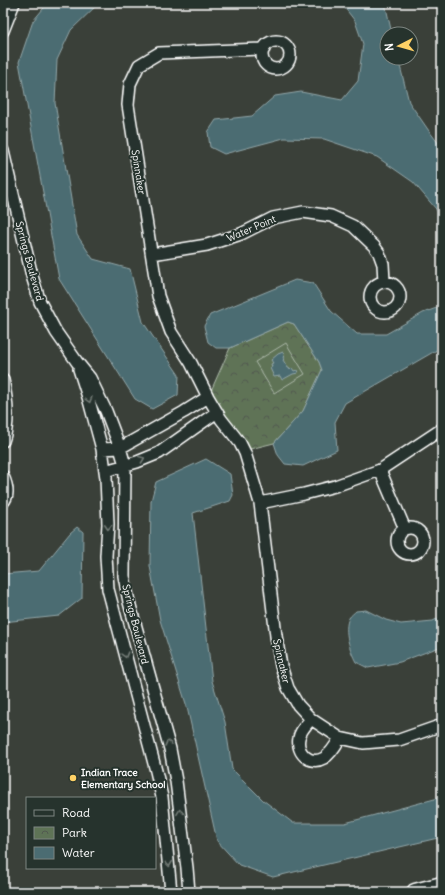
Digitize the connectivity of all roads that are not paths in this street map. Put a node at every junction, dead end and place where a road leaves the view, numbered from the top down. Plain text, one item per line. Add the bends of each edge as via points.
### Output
1 (14, 3) edge
2 (3, 31) edge
3 (264, 49) dead end
4 (3, 151) edge
5 (152, 254) junction
6 (384, 281) dead end
7 (77, 362) junction
8 (3, 380) edge
9 (208, 397) junction
10 (219, 415) junction
11 (442, 429) edge
12 (3, 441) edge
13 (120, 448) junction
14 (102, 449) junction
15 (124, 465) junction
16 (380, 470) junction
17 (105, 471) junction
18 (3, 476) edge
19 (3, 502) edge
20 (260, 503) junction
21 (405, 529) dead end
22 (311, 720) junction
23 (442, 725) edge
24 (340, 738) junction
25 (442, 885) edge
26 (171, 892) edge
27 (188, 892) edge
28 (415, 892) edge

1 - 2 street
3 - 5 street, Spinnaker via 159,53 138,65 130,84 128,105
4 - 7 street, Springs Boulevard via 40,302 56,332
5 - 6 street, Water Point via 208,245 241,234 273,218 303,212 331,216 353,226 380,253
5 - 9 street, Spinnaker via 158,296 171,332 191,363
7 - 13 street, Springs Boulevard via 90,378
7 -> 14 street, Springs Boulevard
8 - 12 street via 7,397 6,432
9 - 10 street, Spinnaker
9 - 13 street
15 -> 10 street via 158,453
10 - 20 street, Spinnaker via 246,453
11 - 16 street
13 - 14 street
13 - 15 street, Springs Boulevard
14 - 17 street, Springs Boulevard
15 - 17 street
27 -> 15 street, Springs Boulevard via 170,748 124,576
16 - 20 street via 335,486
16 - 21 street
17 -> 26 street, Springs Boulevard via 108,589 158,778
18 - 19 street via 8,489 7,498
20 - 22 street, Spinnaker via 281,666 288,688
22 - 24 street, Spinnaker
22 - 24 street via 299,738 299,749 303,756 318,761 325,758
23 - 24 street, Spinnaker via 399,740 363,743
25 - 28 main road

